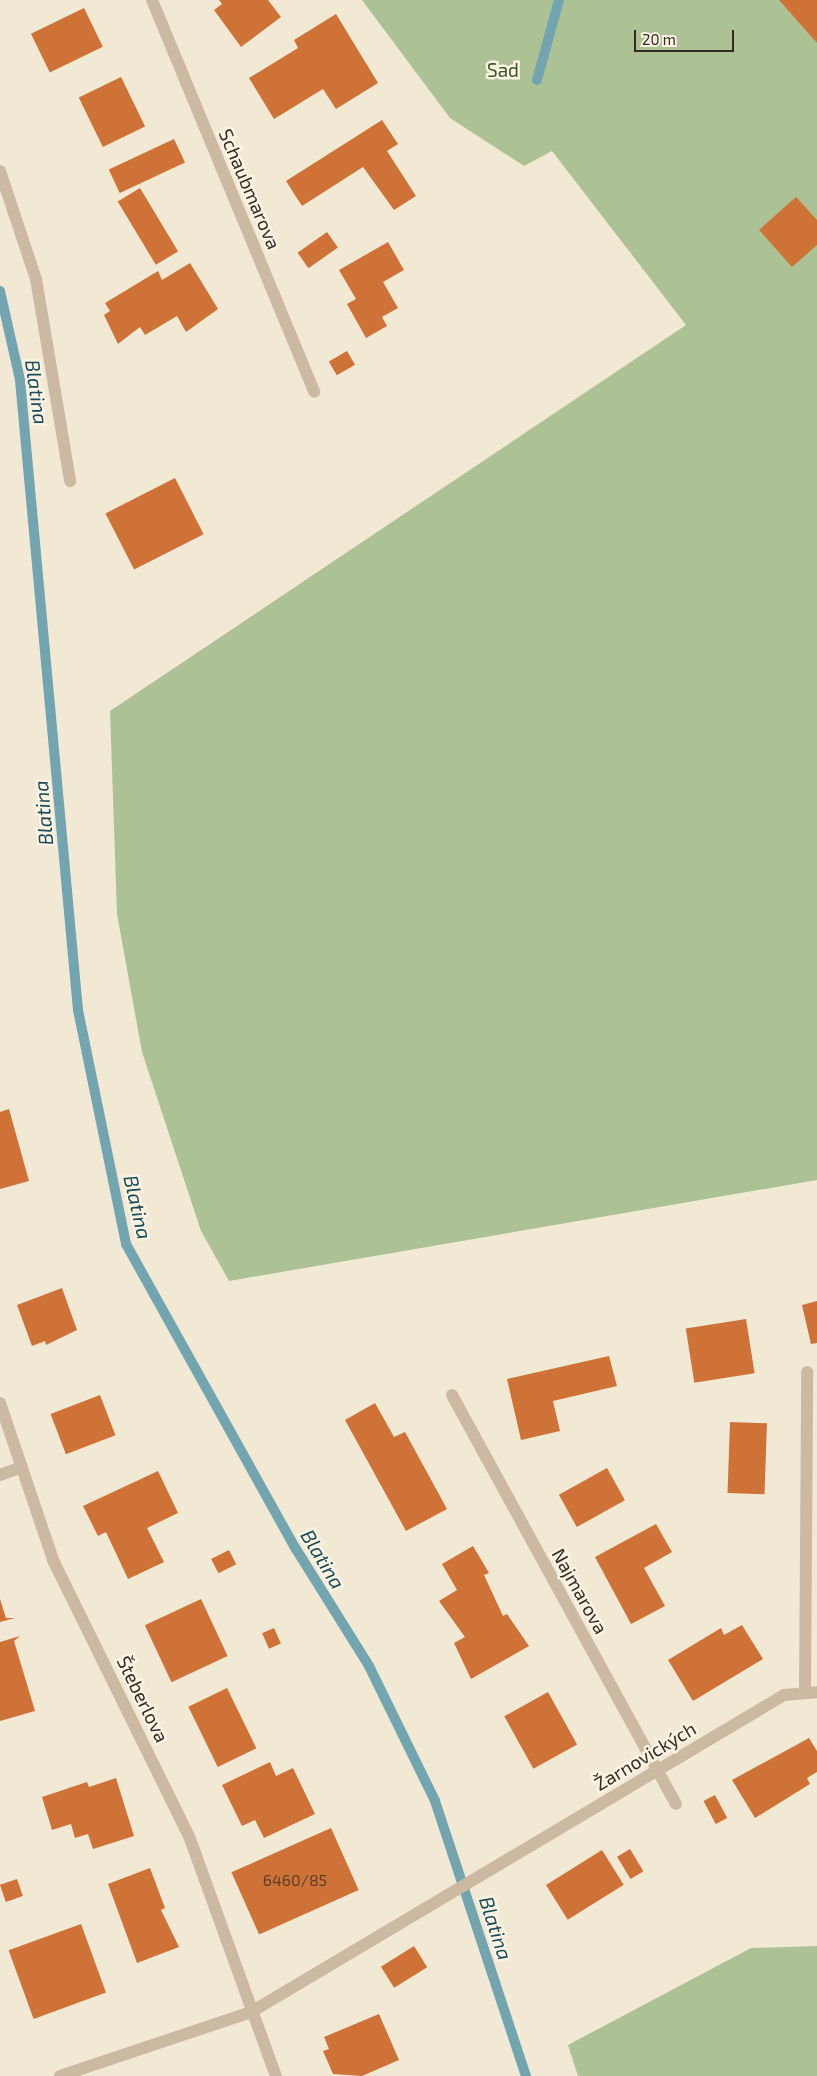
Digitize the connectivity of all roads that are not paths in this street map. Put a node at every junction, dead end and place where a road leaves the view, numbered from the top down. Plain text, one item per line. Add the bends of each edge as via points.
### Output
1 (152, 0) edge
2 (0, 171) edge
3 (314, 392) dead end
4 (70, 481) dead end
5 (807, 1372) dead end
6 (452, 1395) dead end
7 (0, 1403) edge
8 (22, 1467) junction
9 (0, 1475) edge
10 (811, 1692) edge
11 (657, 1771) junction
12 (676, 1804) dead end
13 (251, 2012) junction
14 (60, 2076) edge
15 (276, 2076) edge

1 - 3 street, Schaubmarova
2 - 4 street via 36,279
5 - 10 street, Žarnovických
6 - 11 street, Najmarova
7 - 8 street, Šteberlova
8 - 9 street
8 - 13 street, Šteberlova via 53,1560 189,1836
10 - 11 street, Žarnovických via 784,1695
11 - 12 street, Najmarova
11 - 13 street, Žarnovických
13 - 14 street, Žarnovických
13 - 15 street, Šteberlova

